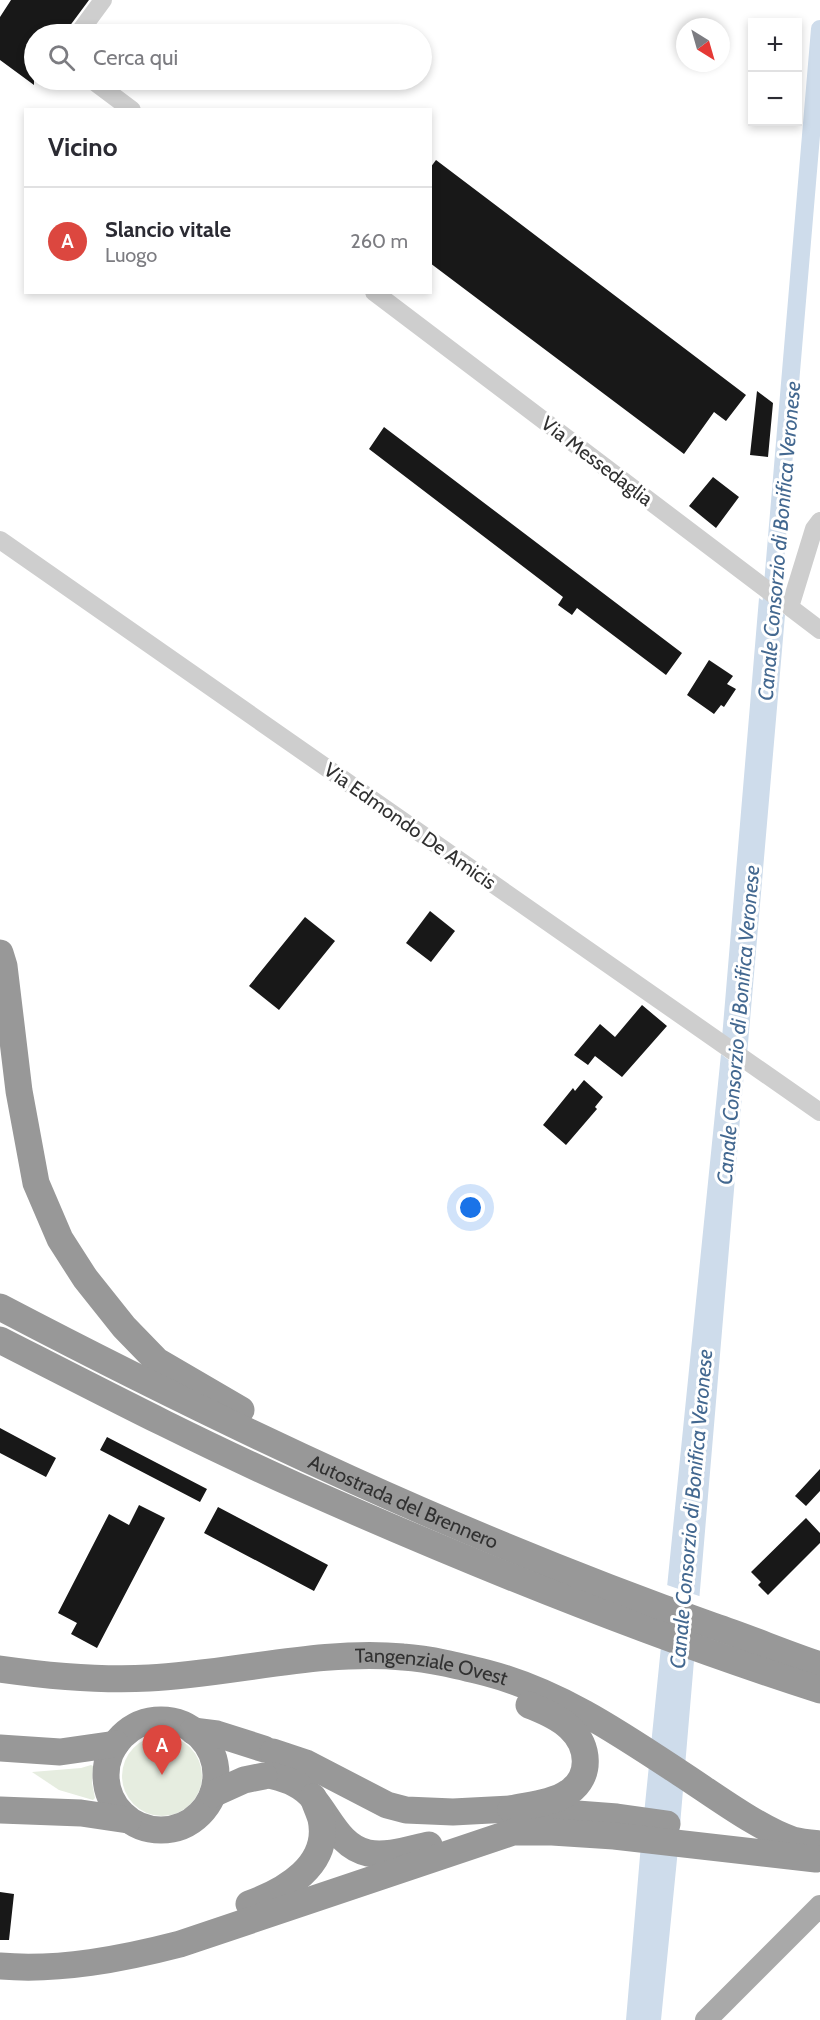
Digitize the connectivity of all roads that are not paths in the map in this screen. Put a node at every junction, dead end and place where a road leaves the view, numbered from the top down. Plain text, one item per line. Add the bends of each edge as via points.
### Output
1 (103, 0) edge
2 (85, 24) edge
3 (105, 90) edge
4 (129, 108) edge
5 (377, 294) edge
6 (820, 521) edge
7 (0, 540) edge
8 (790, 607) junction
9 (820, 630) edge
10 (0, 953) edge
11 (820, 1112) edge
12 (0, 1307) edge
13 (0, 1340) edge
14 (461, 1529) junction
15 (627, 1609) junction
16 (719, 1642) junction
17 (820, 1665) edge
18 (0, 1669) edge
19 (0, 1685) edge
20 (820, 1690) edge
21 (193, 1731) junction
22 (116, 1744) junction
23 (0, 1748) edge
24 (268, 1763) junction
25 (213, 1794) junction
26 (313, 1797) junction
27 (0, 1810) edge
28 (129, 1820) junction
29 (512, 1821) junction
30 (812, 1849) edge
31 (820, 1906) edge
32 (0, 1954) edge
33 (0, 1966) edge
34 (706, 2020) edge

1 - 2 street
3 - 4 street
5 - 8 street, Via Messedaglia
6 - 8 street via 814,529
7 - 11 street, Via Edmondo De Amicis
8 - 9 street, Via Messedaglia
10 - 14 highway via 36,1183 60,1239 124,1327 157,1361 294,1440 366,1473
12 - 14 highway, Autostrada del Brennero via 135,1378
13 - 15 highway, Autostrada del Brennero via 295,1485 464,1558
14 - 15 highway, Autostrada del Brennero
15 - 16 highway, Autostrada del Brennero
16 - 17 highway, Autostrada del Brennero
16 - 20 highway, Autostrada del Brennero
18 - 30 highway, Tangenziale Ovest via 75,1677 150,1678 318,1658 402,1657 445,1663 530,1686 567,1702 762,1825
19 - 29 highway via 93,1695 176,1692 342,1674 384,1673 453,1681 508,1697 560,1720 571,1728 585,1751 586,1764 576,1786
21 - 22 highway via 180,1724 152,1721 125,1734
21 - 24 highway via 217,1734
21 - 25 highway via 211,1752 215,1766
22 - 23 highway via 60,1752
22 - 28 highway via 106,1767 106,1780 113,1803
24 - 25 highway via 244,1780
24 - 26 highway
24 - 29 highway via 306,1763 387,1805 406,1810
25 - 28 highway via 196,1817 174,1829 150,1829
26 - 29 highway via 340,1837 370,1854 429,1845
26 - 32 highway via 321,1819 320,1847 304,1872 278,1892 170,1931 90,1950
27 - 28 highway via 81,1813
29 - 30 highway via 552,1832 615,1827
29 - 33 highway via 180,1944 65,1966
31 - 34 main road

